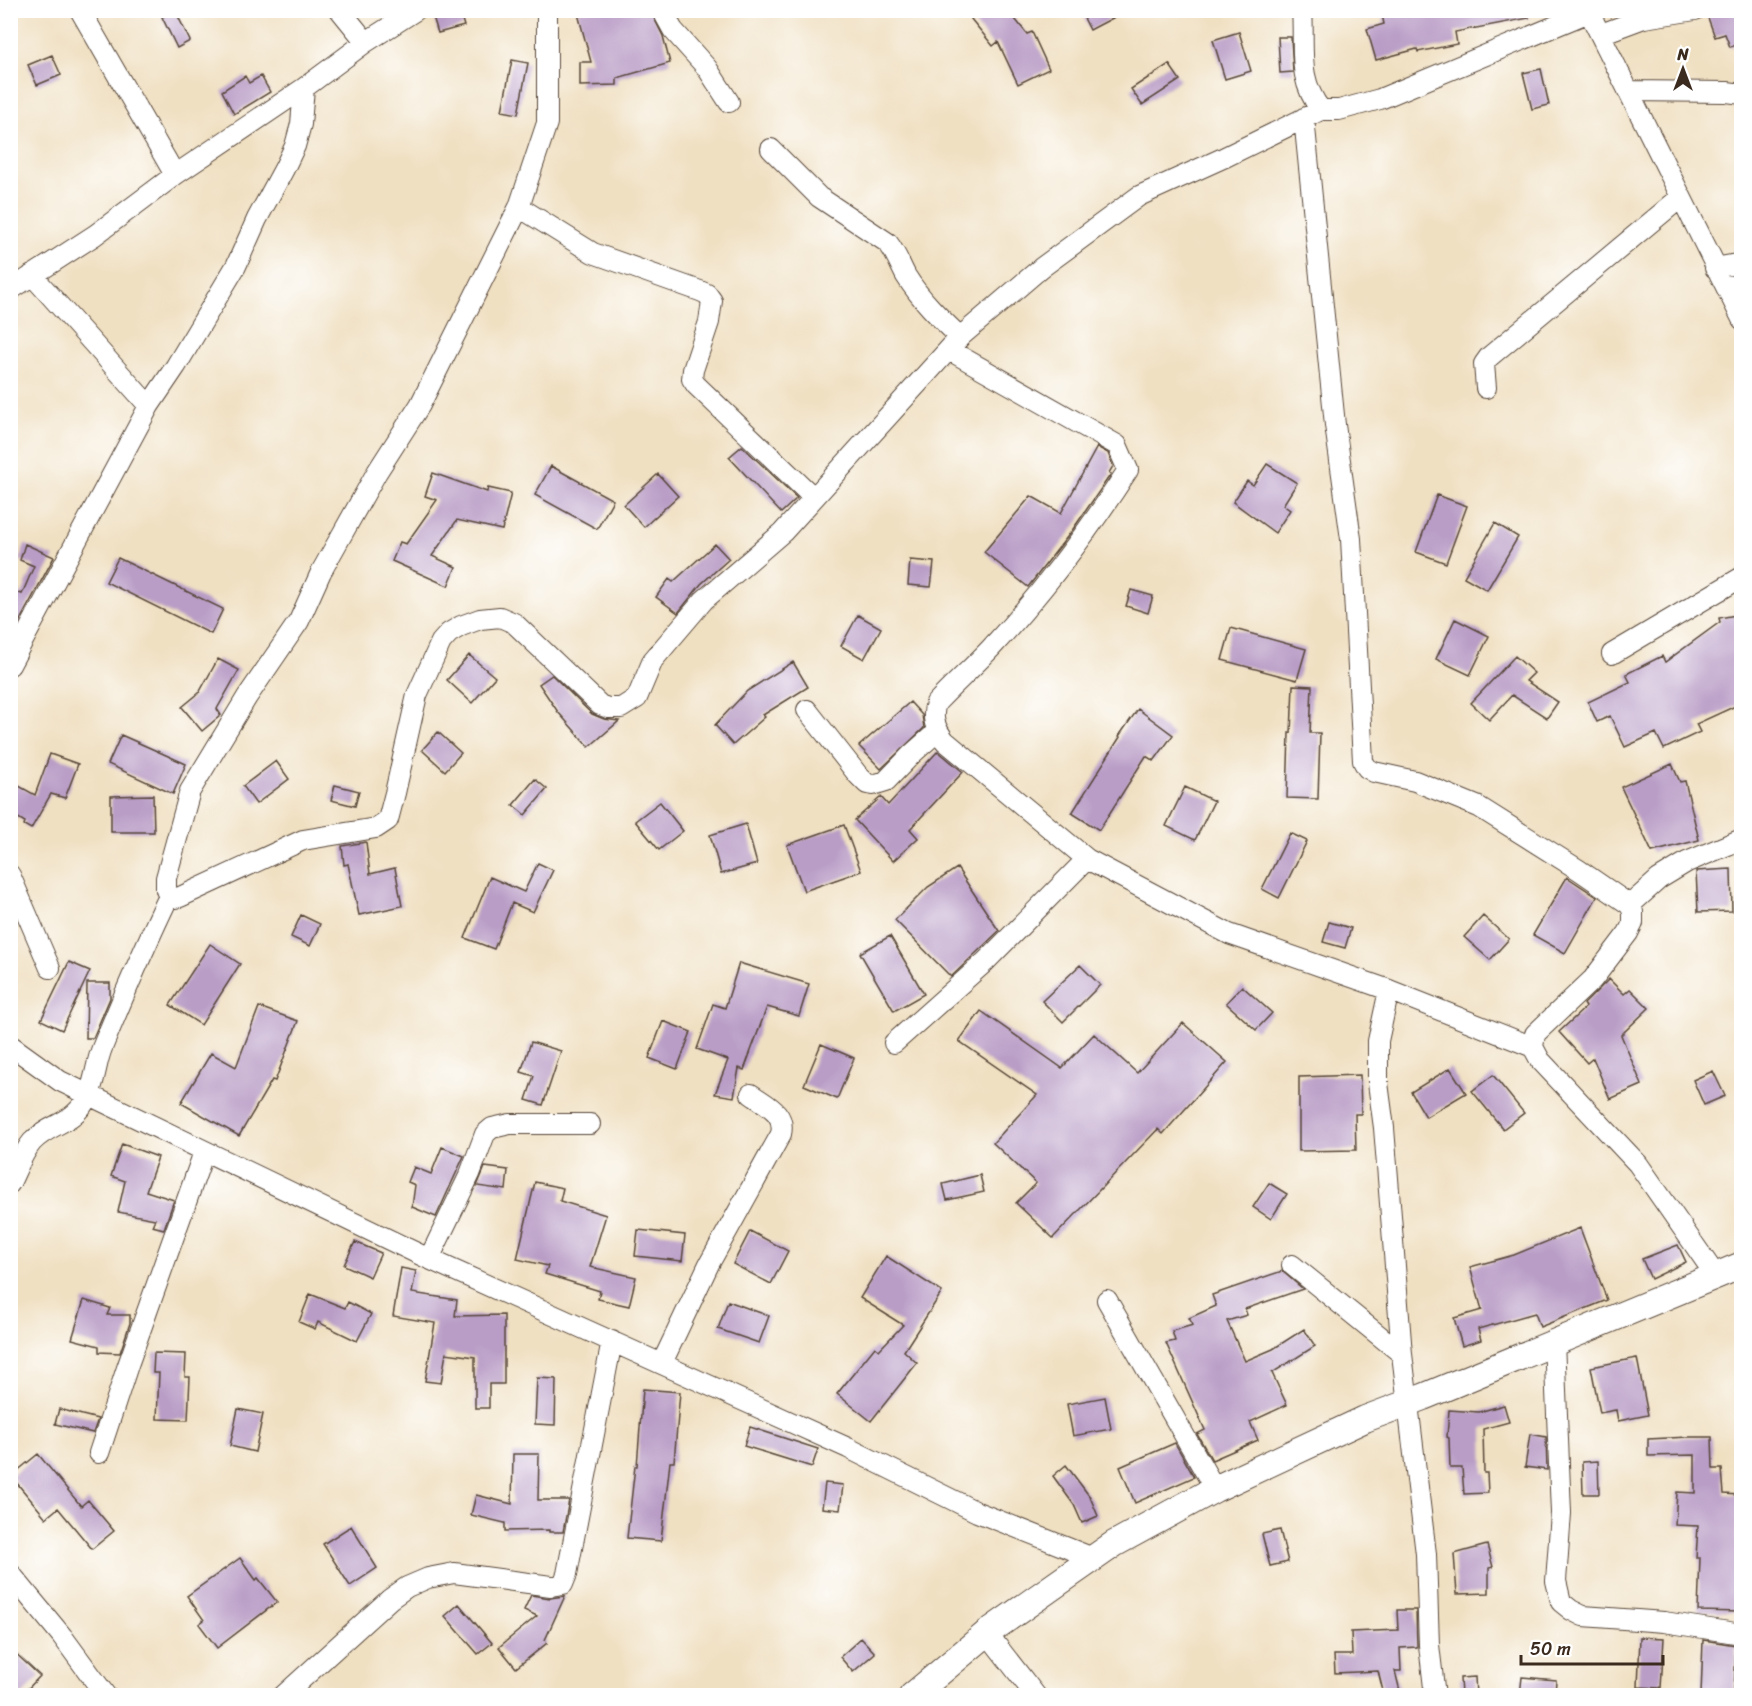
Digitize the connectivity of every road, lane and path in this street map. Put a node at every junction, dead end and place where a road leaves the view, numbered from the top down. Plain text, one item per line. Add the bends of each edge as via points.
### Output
1 (80, 10) edge
2 (340, 10) edge
3 (416, 10) edge
4 (547, 10) edge
5 (662, 10) edge
6 (1302, 10) edge
7 (1695, 10) edge
8 (1589, 11) edge
9 (1601, 34) junction
10 (366, 42) junction
11 (304, 88) junction
12 (1628, 91) junction
13 (1742, 94) edge
14 (729, 102) dead end
15 (1312, 114) junction
16 (771, 149) dead end
17 (176, 175) junction
18 (1680, 198) junction
19 (519, 207) junction
20 (1742, 263) edge
21 (1715, 268) junction
22 (33, 275) junction
23 (10, 290) edge
24 (1742, 320) edge
25 (955, 343) junction
26 (1486, 388) dead end
27 (149, 406) junction
28 (813, 497) junction
29 (1742, 577) edge
30 (1612, 654) dead end
31 (10, 665) edge
32 (807, 710) dead end
33 (938, 731) junction
34 (1742, 839) edge
35 (1087, 859) junction
36 (10, 875) edge
37 (168, 896) junction
38 (1630, 905) junction
39 (50, 968) dead end
40 (1389, 990) junction
41 (894, 1043) dead end
42 (10, 1046) edge
43 (1533, 1047) junction
44 (751, 1094) dead end
45 (89, 1095) junction
46 (590, 1124) dead end
47 (204, 1152) junction
48 (10, 1183) edge
49 (429, 1259) junction
50 (1742, 1264) edge
51 (1292, 1265) dead end
52 (1716, 1276) junction
53 (1107, 1300) dead end
54 (612, 1341) junction
55 (1554, 1341) junction
56 (1402, 1354) junction
57 (662, 1363) junction
58 (1408, 1402) junction
59 (99, 1453) dead end
60 (1215, 1489) junction
61 (1093, 1558) junction
62 (10, 1573) edge
63 (987, 1633) junction
64 (1742, 1634) edge
65 (106, 1695) edge
66 (283, 1695) edge
67 (912, 1695) edge
68 (1036, 1695) edge
69 (1435, 1695) edge

1 - 17 street
2 - 10 street
3 - 10 street
4 - 19 street via 547,123
5 - 14 street
6 - 15 street via 1303,70
7 - 9 street via 1644,18
8 - 9 street
8 - 15 street via 1380,99
9 - 12 street
10 - 11 street
11 - 17 street
11 - 27 street via 301,124 284,169 236,266
12 - 13 street
12 - 18 street
15 - 25 street via 1139,196 1041,268
15 - 38 street via 1335,424 1351,539 1363,761 1374,772 1415,782 1479,807
16 - 25 street via 819,197 888,243
17 - 22 street
18 - 21 street
18 - 26 street via 1489,357 1484,364
19 - 28 street via 593,253 707,294 712,301 709,322 692,379
19 - 37 street via 420,405 377,472 298,621 190,791 166,878
20 - 21 street
21 - 24 street
22 - 23 street
22 - 27 street
25 - 28 street
25 - 33 street via 1117,445 1128,470 1099,515 1040,590 936,703 933,712
27 - 31 street
28 - 37 street via 783,532 704,600 653,660 637,698 621,708 600,705 507,619 489,617 461,626 441,642 417,695 388,820 376,828 303,840 180,897
29 - 30 street
32 - 33 street via 858,776 873,785 891,777
33 - 35 street via 945,741
34 - 38 street via 1687,862 1659,879
35 - 40 street via 1229,934
35 - 41 street via 985,962
36 - 39 street
37 - 45 street via 99,1056
38 - 43 street via 1633,923 1628,933 1593,979 1535,1034
40 - 43 street
40 - 56 street via 1377,1062
42 - 45 street via 60,1081
43 - 52 street via 1540,1060 1638,1164
44 - 57 street via 778,1114 783,1125 781,1134 709,1264
45 - 47 street
45 - 48 street via 71,1119 33,1142
46 - 49 street via 510,1124 492,1128 485,1134
47 - 49 street
47 - 59 street
49 - 54 street
50 - 52 main road
51 - 56 street
52 - 55 main road
53 - 60 street
54 - 57 street
54 - 66 street via 563,1584 551,1586 454,1573 428,1578 390,1599
55 - 58 main road
55 - 64 street via 1561,1513 1556,1581 1561,1602 1584,1616 1664,1622
56 - 58 street
57 - 61 street via 977,1512
58 - 60 main road
58 - 69 street via 1426,1554
60 - 61 main road
61 - 63 main road
62 - 65 street
63 - 67 main road
63 - 68 street

